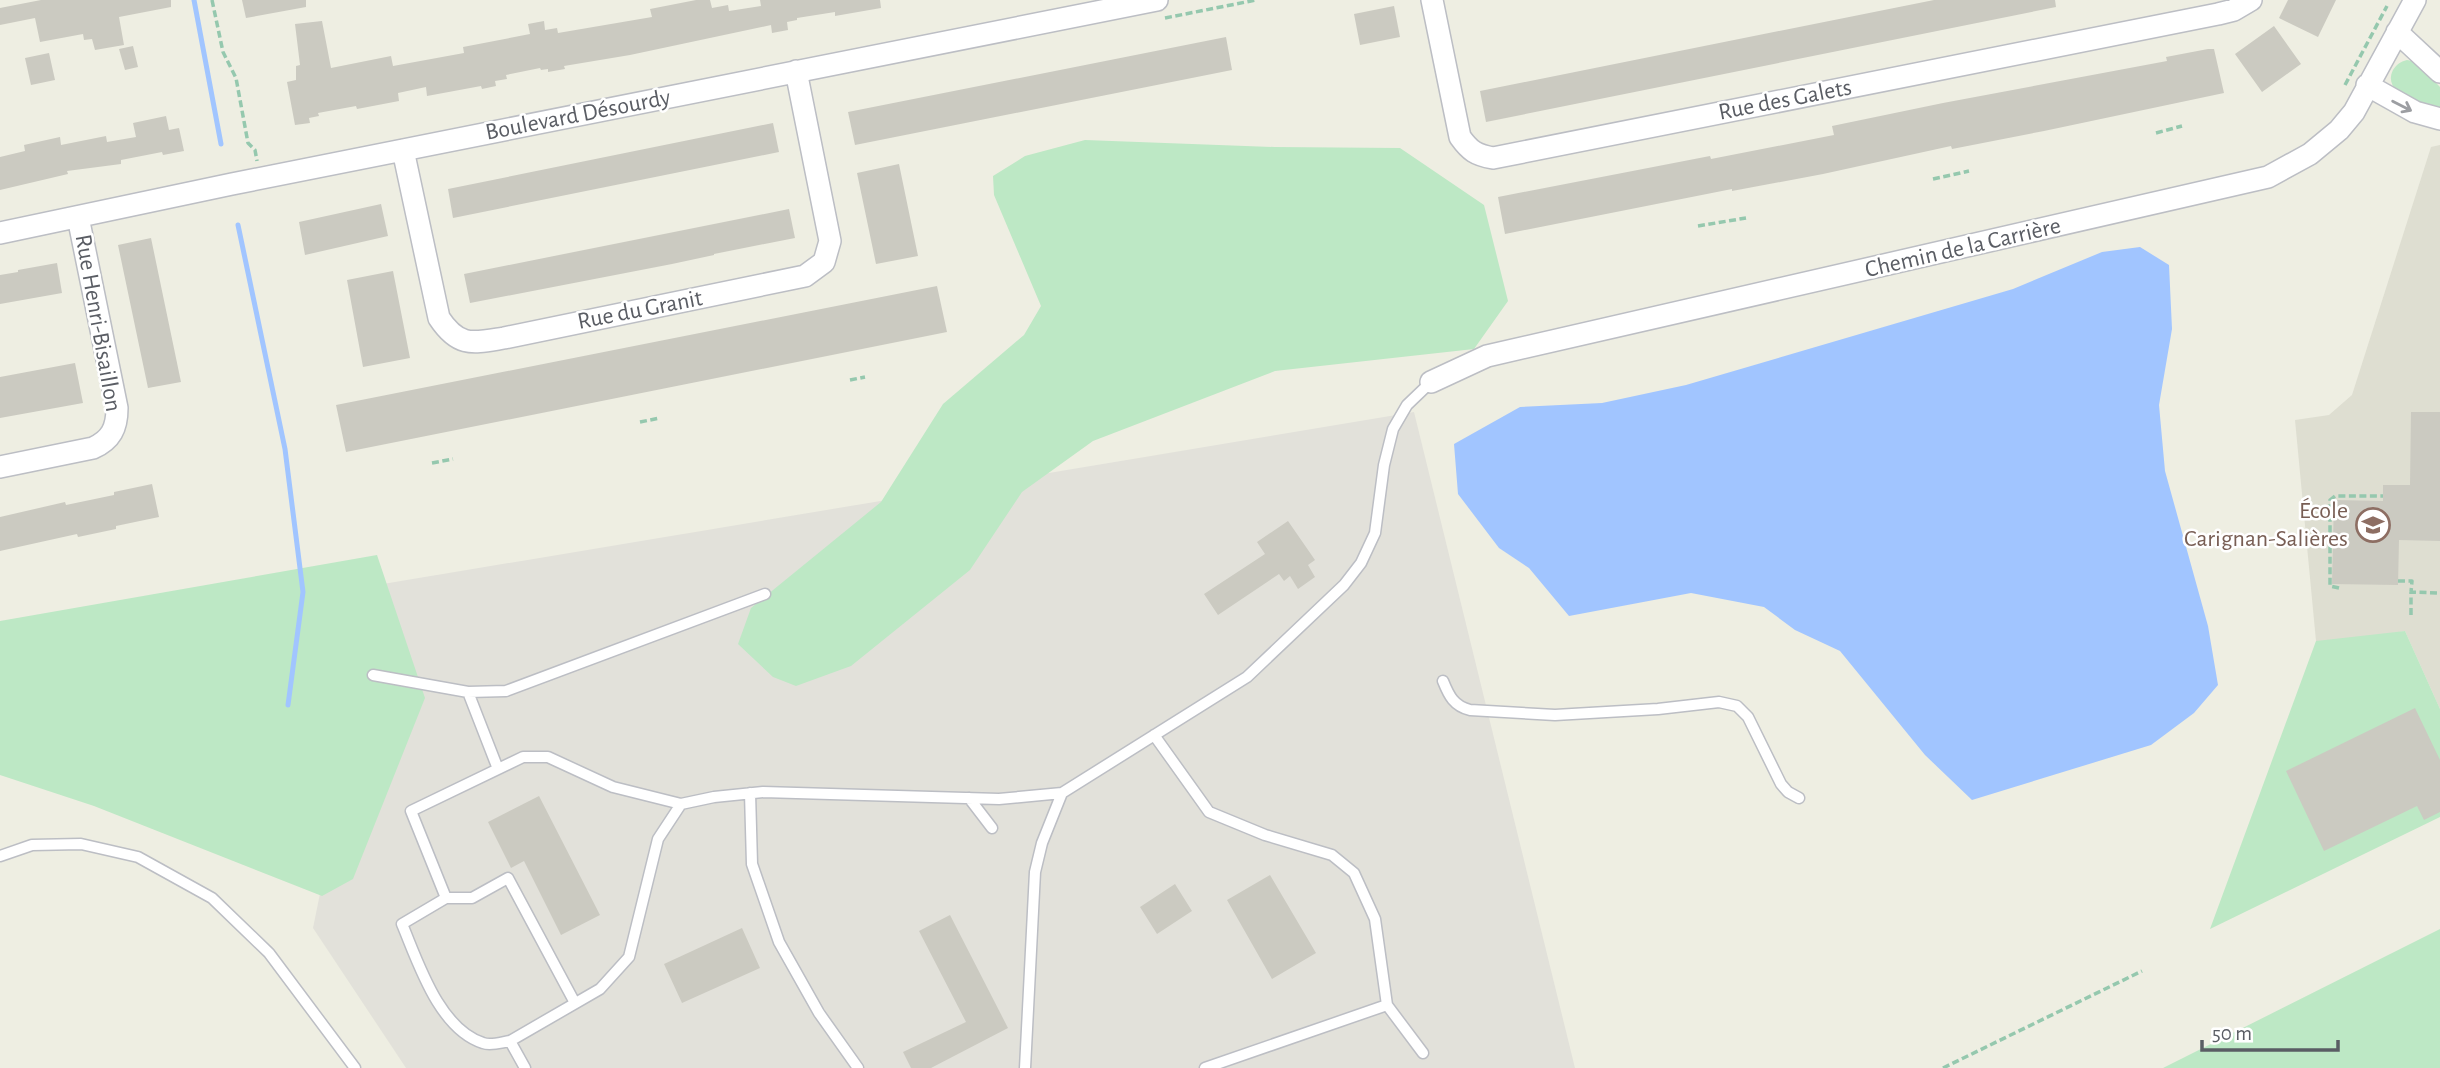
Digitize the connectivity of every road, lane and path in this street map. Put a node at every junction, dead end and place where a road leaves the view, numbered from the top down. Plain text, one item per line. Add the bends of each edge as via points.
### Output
1 (212, 0) edge
2 (1157, 0) edge
3 (1432, 0) edge
4 (2252, 0) edge
5 (2415, 0) edge
6 (2397, 32) junction
7 (796, 71) junction
8 (2440, 72) edge
9 (2367, 85) junction
10 (2440, 119) edge
11 (2182, 126) dead end
12 (2156, 133) dead end
13 (403, 150) junction
14 (257, 162) dead end
15 (1969, 171) dead end
16 (1933, 179) dead end
17 (78, 217) junction
18 (1746, 218) dead end
19 (1698, 226) dead end
20 (0, 233) edge
21 (865, 377) dead end
22 (850, 380) dead end
23 (1431, 382) joint
24 (660, 418) dead end
25 (640, 422) dead end
26 (453, 459) dead end
27 (432, 463) dead end
28 (0, 467) edge
29 (2383, 496) dead end
30 (2398, 581) dead end
31 (2339, 588) dead end
32 (2411, 592) junction
33 (2440, 593) edge
34 (765, 594) dead end
35 (2411, 615) dead end
36 (373, 675) dead end
37 (1443, 681) dead end
38 (468, 692) junction
39 (1154, 735) junction
40 (498, 769) junction
41 (750, 793) junction
42 (1062, 793) junction
43 (969, 798) junction
44 (1798, 798) dead end
45 (681, 804) junction
46 (992, 828) dead end
47 (0, 856) edge
48 (446, 898) junction
49 (2142, 971) dead end
50 (575, 1003) junction
51 (1387, 1005) junction
52 (510, 1041) junction
53 (1423, 1054) dead end
54 (355, 1068) edge
55 (525, 1068) edge
56 (858, 1068) edge
57 (1026, 1068) edge
58 (1205, 1068) edge
59 (1943, 1068) edge

1 - 14 path via 223,52 236,78 248,143
2 - 7 street, Boulevard Désourdy
3 - 4 street, Rue des Galets via 1460,137 1477,155 1493,158 2218,14
5 - 6 street, Chemin de la Carrière
6 - 8 street
6 - 9 street, Chemin de la Carrière
7 - 13 street, Boulevard Désourdy
7 - 13 street, Rue du Granit via 830,241 824,262 805,276 504,338 460,341 439,318
9 -> 10 street via 2416,112
9 - 23 street, Chemin de la Carrière via 2339,130 2310,154 2268,177 1487,356
11 - 12 path
13 - 17 street, Boulevard Désourdy
15 - 16 path
17 - 20 street, Boulevard Désourdy
17 - 28 street, Rue Henri-Bisaillon via 117,408 114,430 105,443 93,448
18 - 19 path
21 - 22 path
23 - 39 lane via 1407,405 1393,429 1375,533 1361,564 1247,677
24 - 25 path
26 - 27 path
29 - 31 path via 2336,496 2330,500 2330,586
30 - 32 path via 2412,581
32 - 33 path
32 - 35 path
34 - 38 lane via 506,691
36 - 38 lane
37 - 44 lane via 1451,700 1470,710 1555,715 1719,702 1737,706 1748,717 1781,784
38 - 40 lane
39 - 42 lane
39 - 51 lane via 1209,812 1332,855 1354,873 1375,919
40 - 45 lane via 523,757 548,757 613,787
40 - 48 lane via 411,811
41 - 43 lane
41 - 45 lane
41 - 56 lane via 752,864 779,942 819,1013
42 - 43 lane
42 - 57 lane via 1035,872
43 - 46 lane
45 - 50 lane via 658,839 629,957 600,989
47 - 54 lane via 32,845 81,844 138,857 212,898 269,953
48 - 50 lane via 472,898 508,878
48 - 52 lane via 402,924 431,992 460,1030 485,1044
49 - 59 path
50 - 52 lane
51 - 53 lane
51 - 58 lane
52 - 55 lane

